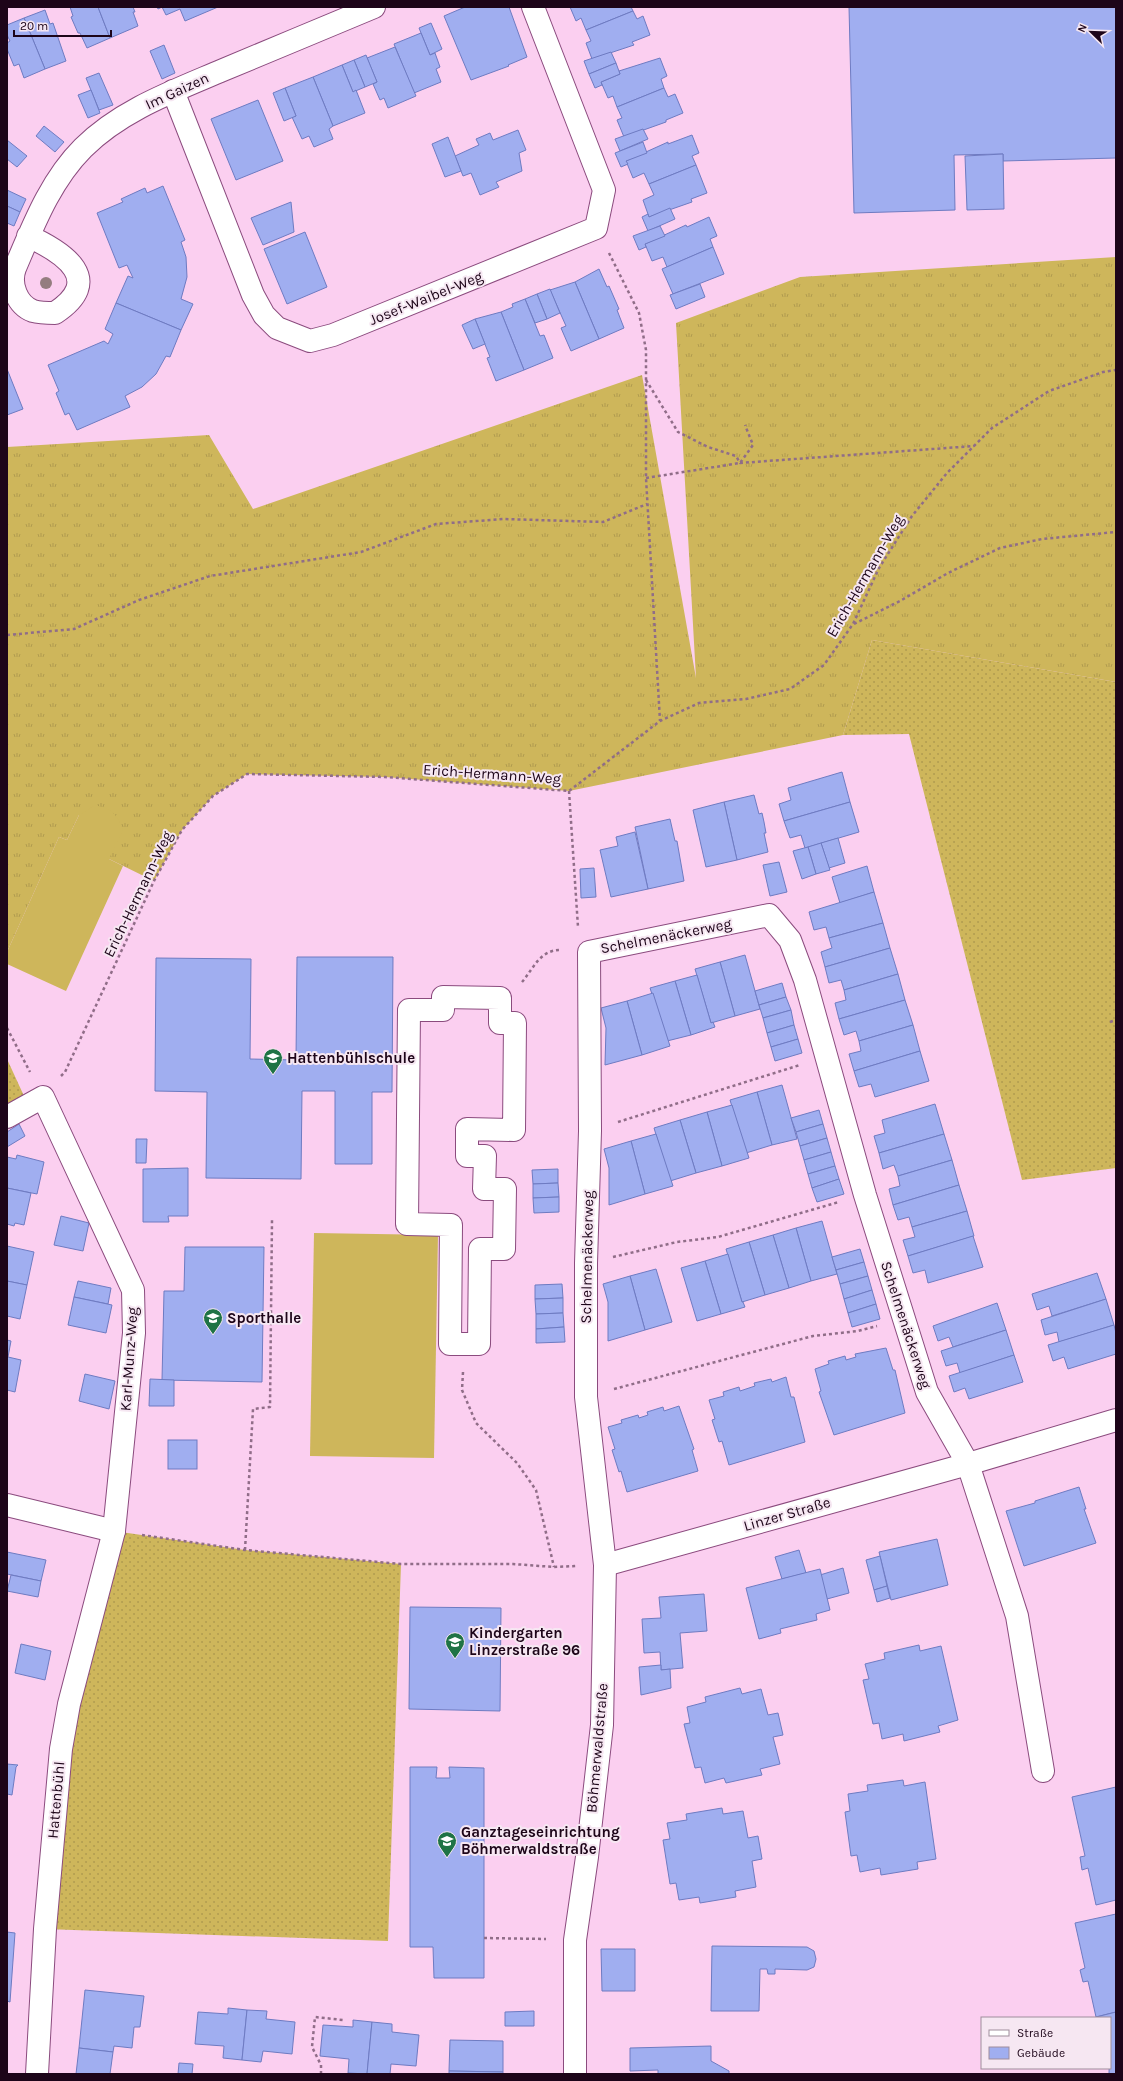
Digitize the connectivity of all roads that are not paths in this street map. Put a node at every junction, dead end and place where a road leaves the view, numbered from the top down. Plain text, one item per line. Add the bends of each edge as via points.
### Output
1 (374, 7) edge
2 (534, 7) edge
3 (173, 91) junction
4 (28, 236) dead end
5 (500, 998) joint
6 (7, 1117) edge
7 (1116, 1420) edge
8 (968, 1464) junction
9 (7, 1505) edge
10 (114, 1531) junction
11 (605, 1565) junction
12 (1043, 1770) dead end
13 (37, 2074) edge
14 (575, 2074) edge

1 - 3 street, Im Gaizen
2 - 3 street, Josef-Waibel-Weg via 604,190 596,228 333,335 310,341 278,328 264,315 252,295
3 - 4 street, Im Gaizen via 122,117 83,148 60,177
5 - 5 street via 444,997 443,1010 409,1010 407,1224 451,1224 450,1344 479,1344 480,1249 504,1249 505,1189 484,1189 485,1156 467,1156 467,1129 514,1130 515,1023 500,1023
6 - 10 street, Karl-Munz-Weg via 43,1096 133,1290 134,1333
7 - 8 street, Linzer Straße
8 - 11 street, Linzer Straße
8 - 11 street, Schelmenäckerweg via 927,1392 864,1195 805,980 790,940 769,915 589,952 590,1131 586,1262 586,1397
8 - 12 street via 1017,1616
9 - 10 street
10 - 13 street, Hattenbühl via 69,1704 61,1749 45,1929
11 - 14 street, Böhmerwaldstraße via 602,1725 575,1940

